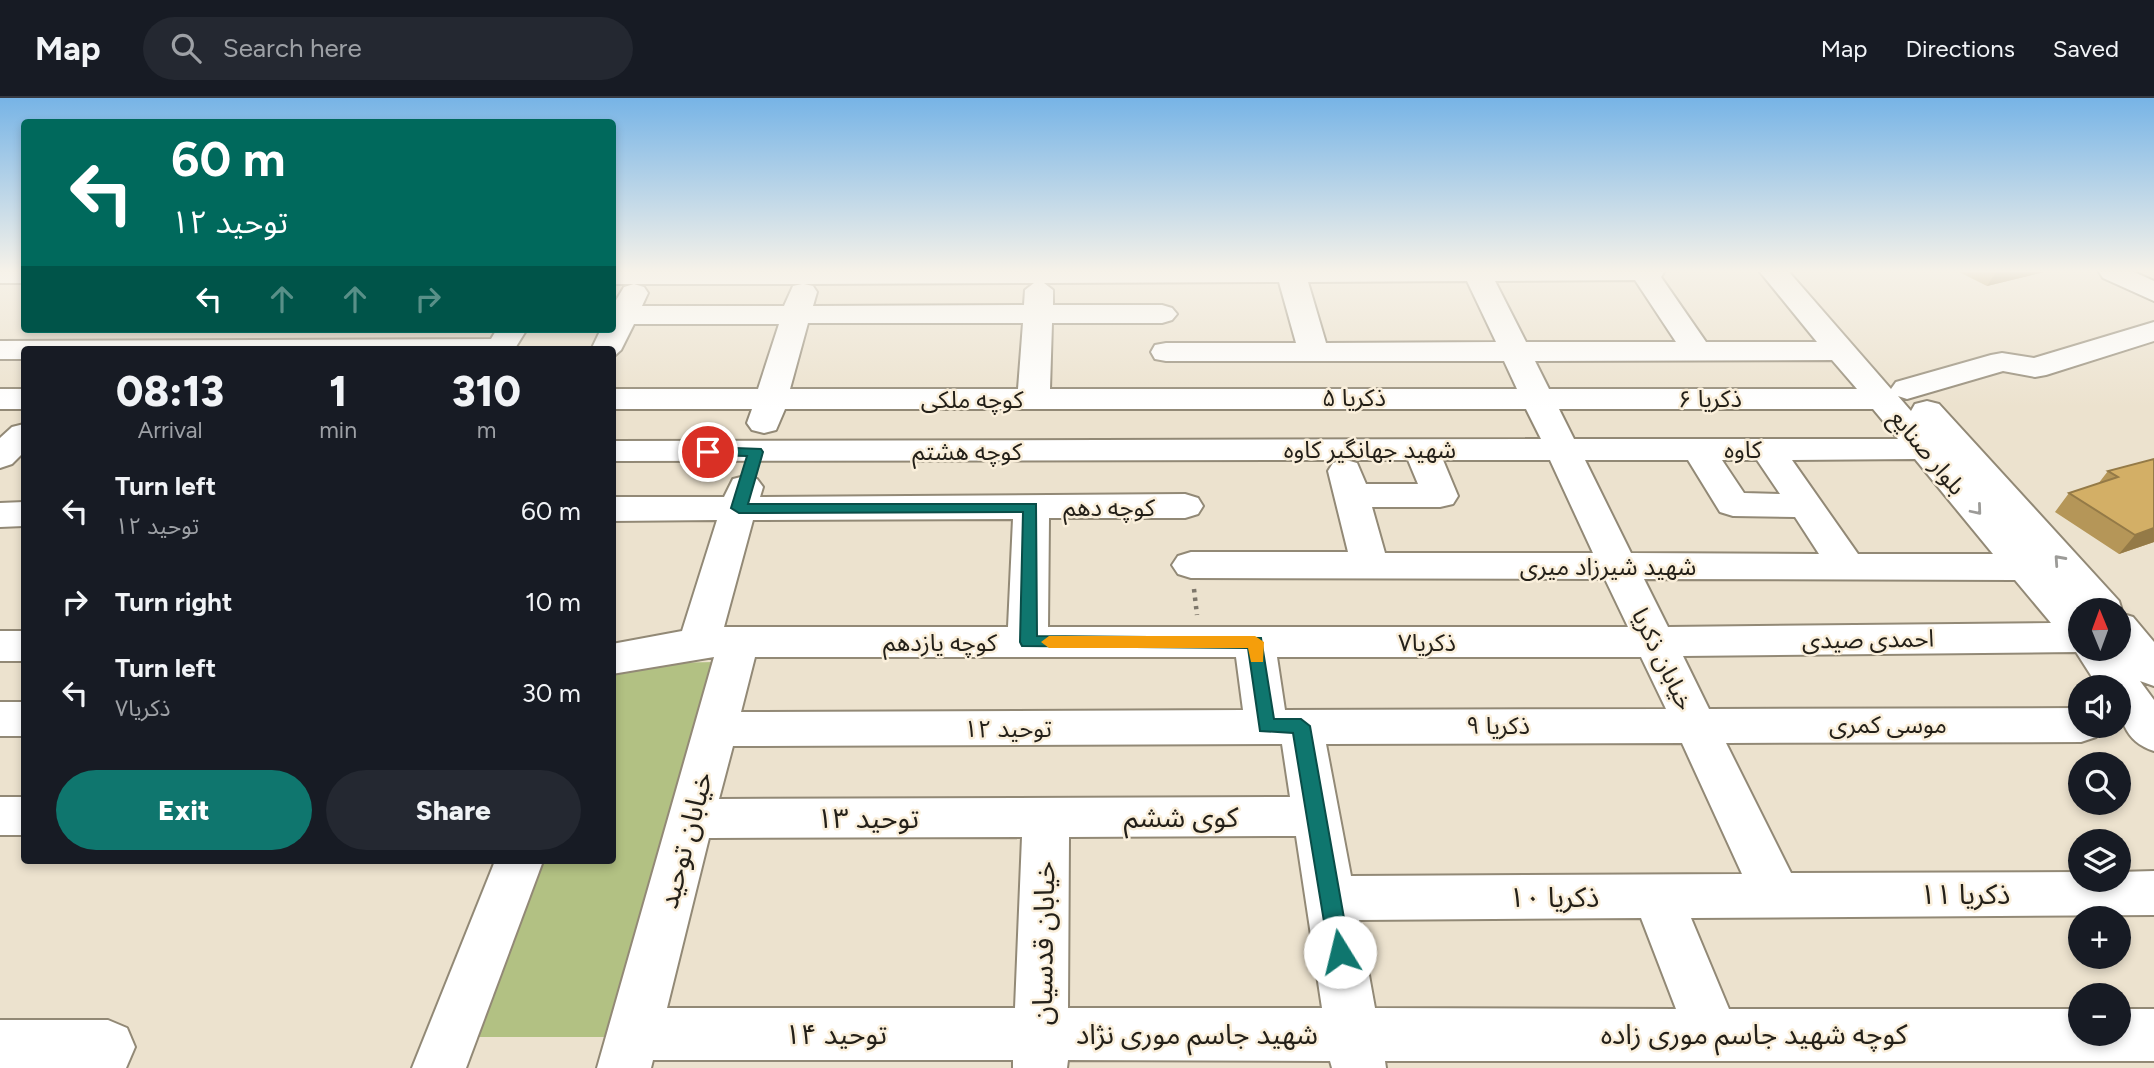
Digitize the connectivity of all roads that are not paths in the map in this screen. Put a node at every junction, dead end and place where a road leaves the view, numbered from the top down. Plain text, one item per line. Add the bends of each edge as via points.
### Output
1 (796, 317) edge
2 (1038, 317) edge
3 (1304, 317) edge
4 (1498, 317) edge
5 (1674, 317) edge
6 (1813, 317) edge
7 (1836, 317) edge
8 (2154, 331) edge
9 (135, 333) edge
10 (506, 338) edge
11 (359, 339) edge
12 (120, 346) edge
13 (204, 346) edge
14 (0, 350) edge
15 (21, 350) edge
16 (1515, 351) junction
17 (1697, 351) junction
18 (1842, 351) junction
19 (1166, 352) dead end
20 (1314, 352) junction
21 (1894, 394) junction
22 (1537, 397) junction
23 (1034, 398) junction
24 (1172, 398) joint
25 (616, 399) edge
26 (771, 399) junction
27 (0, 400) edge
28 (21, 400) edge
29 (1562, 448) junction
30 (1339, 449) junction
31 (1421, 449) junction
32 (1698, 449) junction
33 (1767, 449) junction
34 (1925, 449) junction
35 (1178, 450) joint
36 (616, 452) edge
37 (756, 452) junction
38 (1352, 495) junction
39 (1185, 506) dead end
40 (1805, 506) junction
41 (1031, 507) junction
42 (739, 508) junction
43 (616, 509) edge
44 (21, 514) edge
45 (0, 515) edge
46 (1191, 565) road end
47 (1370, 565) junction
48 (1618, 566) junction
49 (1847, 566) junction
50 (2025, 567) junction
51 (2092, 598) edge
52 (2068, 619) edge
53 (2068, 635) edge
54 (711, 642) junction
55 (1028, 642) junction
56 (1199, 642) joint
57 (1255, 642) junction
58 (1654, 642) junction
59 (616, 643) edge
60 (2132, 643) edge
61 (0, 646) edge
62 (21, 646) edge
63 (616, 658) edge
64 (2102, 662) edge
65 (2154, 670) edge
66 (0, 719) edge
67 (21, 719) edge
68 (1694, 724) junction
69 (2068, 725) edge
70 (1284, 726) junction
71 (2140, 728) edge
72 (715, 729) junction
73 (0, 816) edge
74 (21, 816) edge
75 (1317, 816) junction
76 (1046, 817) junction
77 (690, 819) junction
78 (518, 864) edge
79 (2154, 893) edge
80 (1777, 896) junction
81 (1657, 897) junction
82 (1331, 898) junction
83 (1713, 1034) junction
84 (2154, 1035) edge
85 (0, 1047) edge
86 (628, 1051) edge
87 (1040, 1051) edge
88 (1356, 1051) edge
89 (103, 1057) edge
90 (439, 1068) edge

1 - 26 street
2 - 23 street
3 - 20 street
4 - 16 street, خیابان ذکریا
5 - 17 street
6 - 18 street, بلوار صنایع
7 - 21 street, بلوار صنایع
8 - 21 street, ذکریا ۶ via 2035,368 2002,362
9 - 12 street
10 - 11 street
11 - 13 street
14 - 15 street
16 - 17 street
16 - 20 street
16 - 22 street, خیابان ذکریا
17 - 18 street
18 - 21 street, بلوار صنایع
19 - 20 street
21 - 22 street, ذکریا ۶
21 - 34 street, بلوار صنایع
51 -> 21 street, بلوار صنایع
22 - 24 street, ذکریا ۵
22 - 29 street, خیابان ذکریا
23 - 24 street, کوچه ملکی
23 - 26 street, کوچه ملکی
25 - 26 street, کوچه ملکی
26 - 37 street
27 - 28 street
29 - 31 street, شهید جهانگیر کاوه
29 - 32 street, کاوه
29 - 48 street, خیابان ذکریا
30 - 31 street, شهید جهانگیر کاوه
30 - 35 street, شهید جهانگیر کاوه
30 - 38 street
31 - 38 street via 1440,496
32 - 33 street, کاوه
32 - 40 street via 1733,504
33 - 34 street, کاوه
33 - 40 street
34 -> 50 street, بلوار صنایع
35 - 37 street, کوچه هشتم
36 - 37 street, کوچه هشتم
37 - 42 street
38 - 47 street
39 - 41 street, کوچه دهم
40 - 49 street
41 - 42 street, کوچه دهم
41 - 55 street
42 - 43 street, کوچه دهم
42 - 54 street
44 - 45 street
46 - 47 street, شهید شیرزاد میری
47 - 48 street, شهید شیرزاد میری
48 - 49 street, شهید شیرزاد میری
48 - 58 street, خیابان ذکریا
49 - 50 street, شهید شیرزاد میری
50 - 52 street, بلوار صنایع
53 - 58 street, احمدی صیدی
54 - 55 street, کوچه یازدهم
54 - 59 street
54 - 63 street
54 - 72 street, خیابان توحید via 736,651
55 - 56 street, کوچه یازدهم
56 - 57 street, ذکریا۷
57 - 58 street, ذکریا۷
57 - 70 street
58 - 68 street, خیابان ذکریا
60 - 65 street
61 - 62 street
64 - 71 street
66 - 67 street
68 - 69 street, موسی کمری
68 - 70 street, ذکریا ۹
68 - 80 street, خیابان ذکریا
70 - 72 street, توحید ۱۲
70 - 75 street
72 - 77 street, خیابان توحید
73 - 74 street
75 - 76 street, کوی ششم
75 - 82 street
76 - 77 street, توحید ۱۳
76 - 87 street, خیابان قدسیان
77 - 86 street, خیابان توحید
78 - 90 street
79 - 80 street, ذکریا ۱۱
80 - 81 street, ذکریا ۱۰
81 - 82 street, ذکریا ۱۰
81 - 83 street
82 - 88 street
83 - 84 street, کوچه شهید جاسم موری زاده
83 - 88 street, کوچه شهید جاسم موری زاده
85 - 89 street
86 - 87 street, توحید ۱۴
87 - 88 street, شهید جاسم موری نژاد

